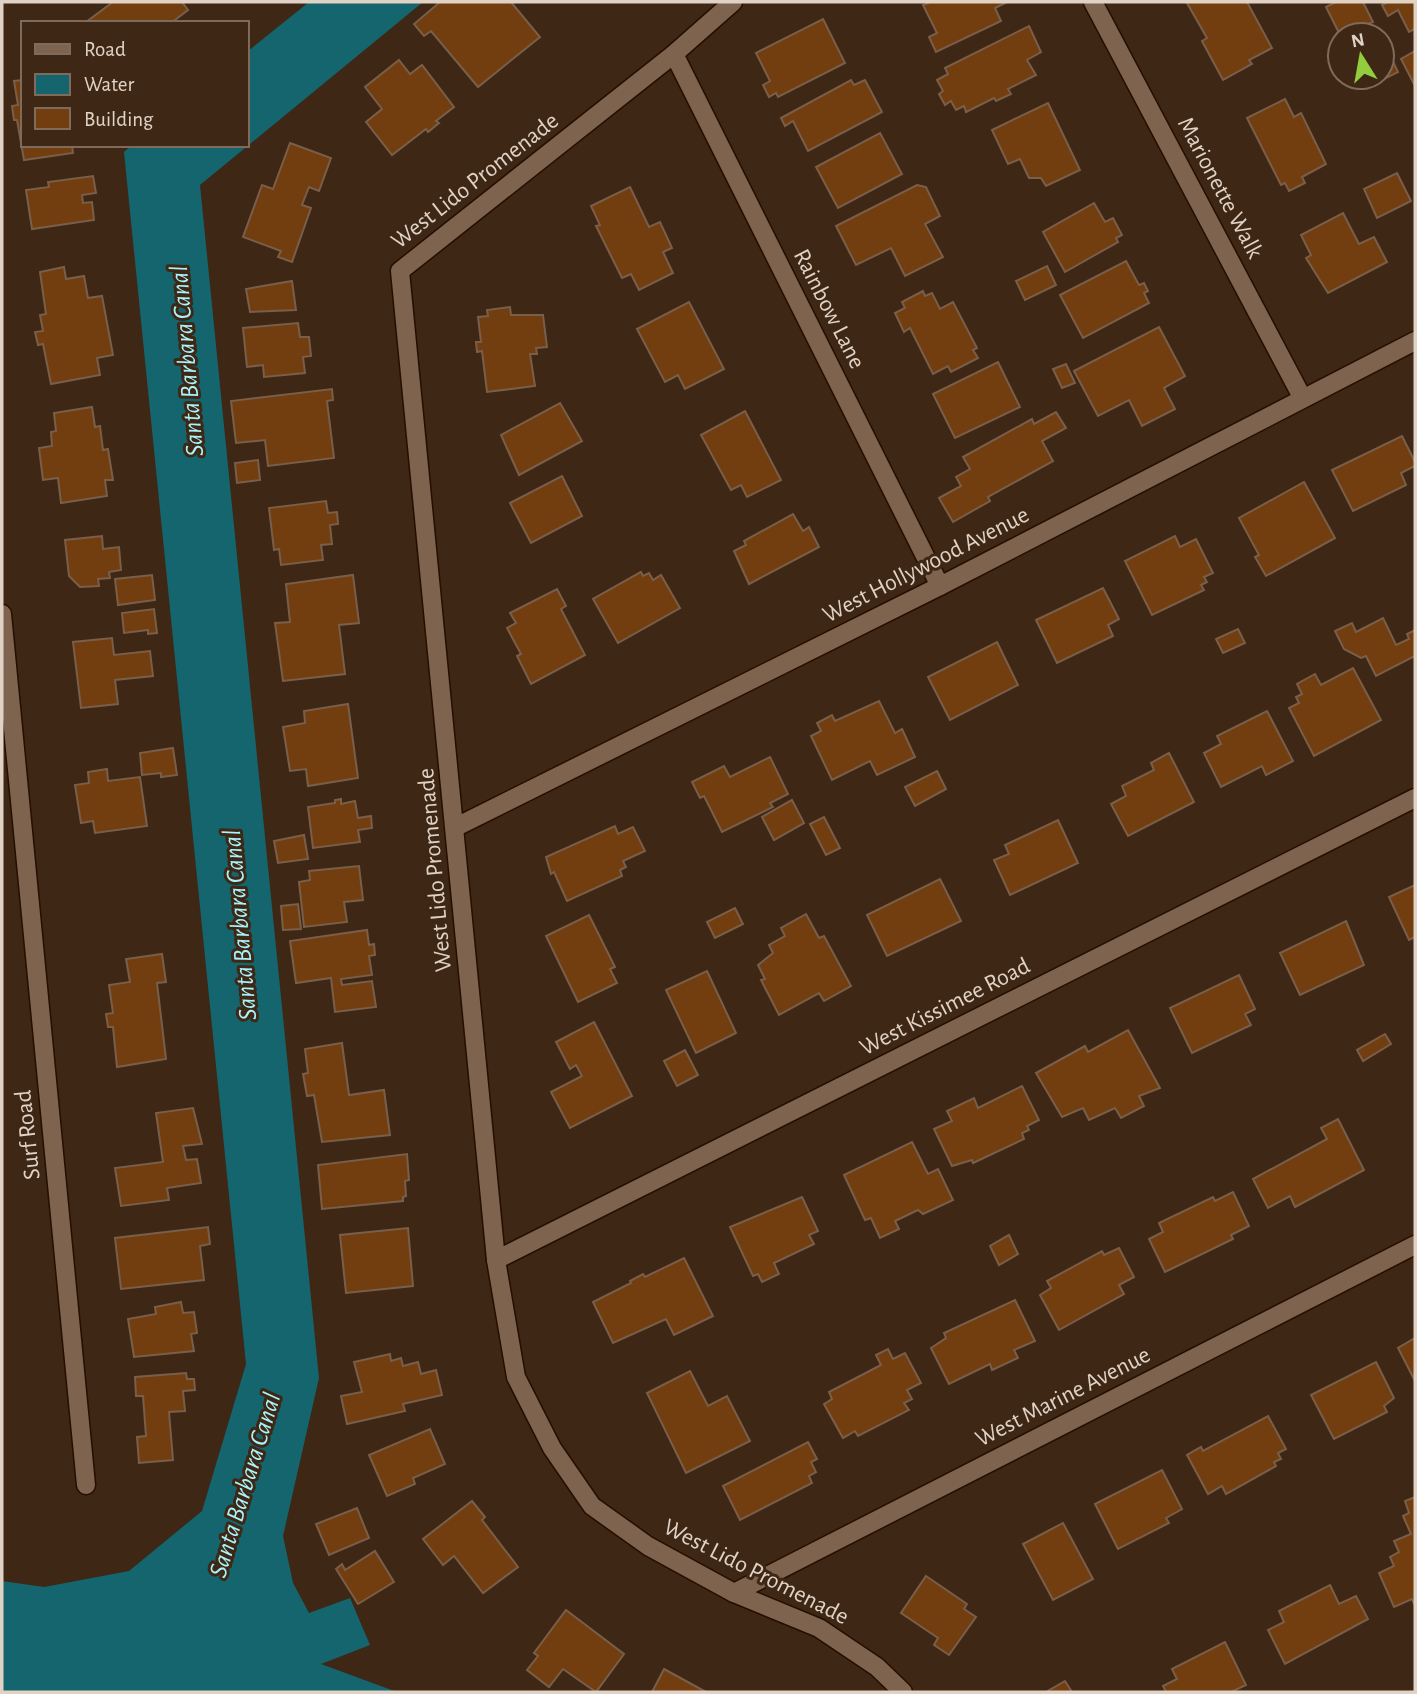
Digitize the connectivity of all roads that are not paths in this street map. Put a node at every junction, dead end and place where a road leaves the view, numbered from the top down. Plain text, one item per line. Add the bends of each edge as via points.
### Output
1 (733, 2) edge
2 (1093, 2) edge
3 (674, 54) junction
4 (1415, 341) edge
5 (1302, 397) junction
6 (940, 586) junction
7 (2, 614) edge
8 (1415, 798) edge
9 (456, 827) junction
10 (1415, 1245) edge
11 (496, 1260) junction
12 (86, 1485) dead end
13 (734, 1593) junction
14 (903, 1692) edge

1 - 3 street, West Lido Promenade
2 - 5 street, Marionette Walk
3 - 6 street, Rainbow Lane
3 - 9 street, West Lido Promenade via 400,271
4 - 5 street, West Hollywood Avenue
5 - 6 street, West Hollywood Avenue
6 - 9 street, West Hollywood Avenue
7 - 12 street, Surf Road
8 - 11 street, West Kissimee Road
9 - 11 street, West Lido Promenade
10 - 13 street, West Marine Avenue
11 - 13 street, West Lido Promenade via 516,1377 552,1448 592,1506 648,1546
13 - 14 street, West Lido Promenade via 819,1629 877,1667

